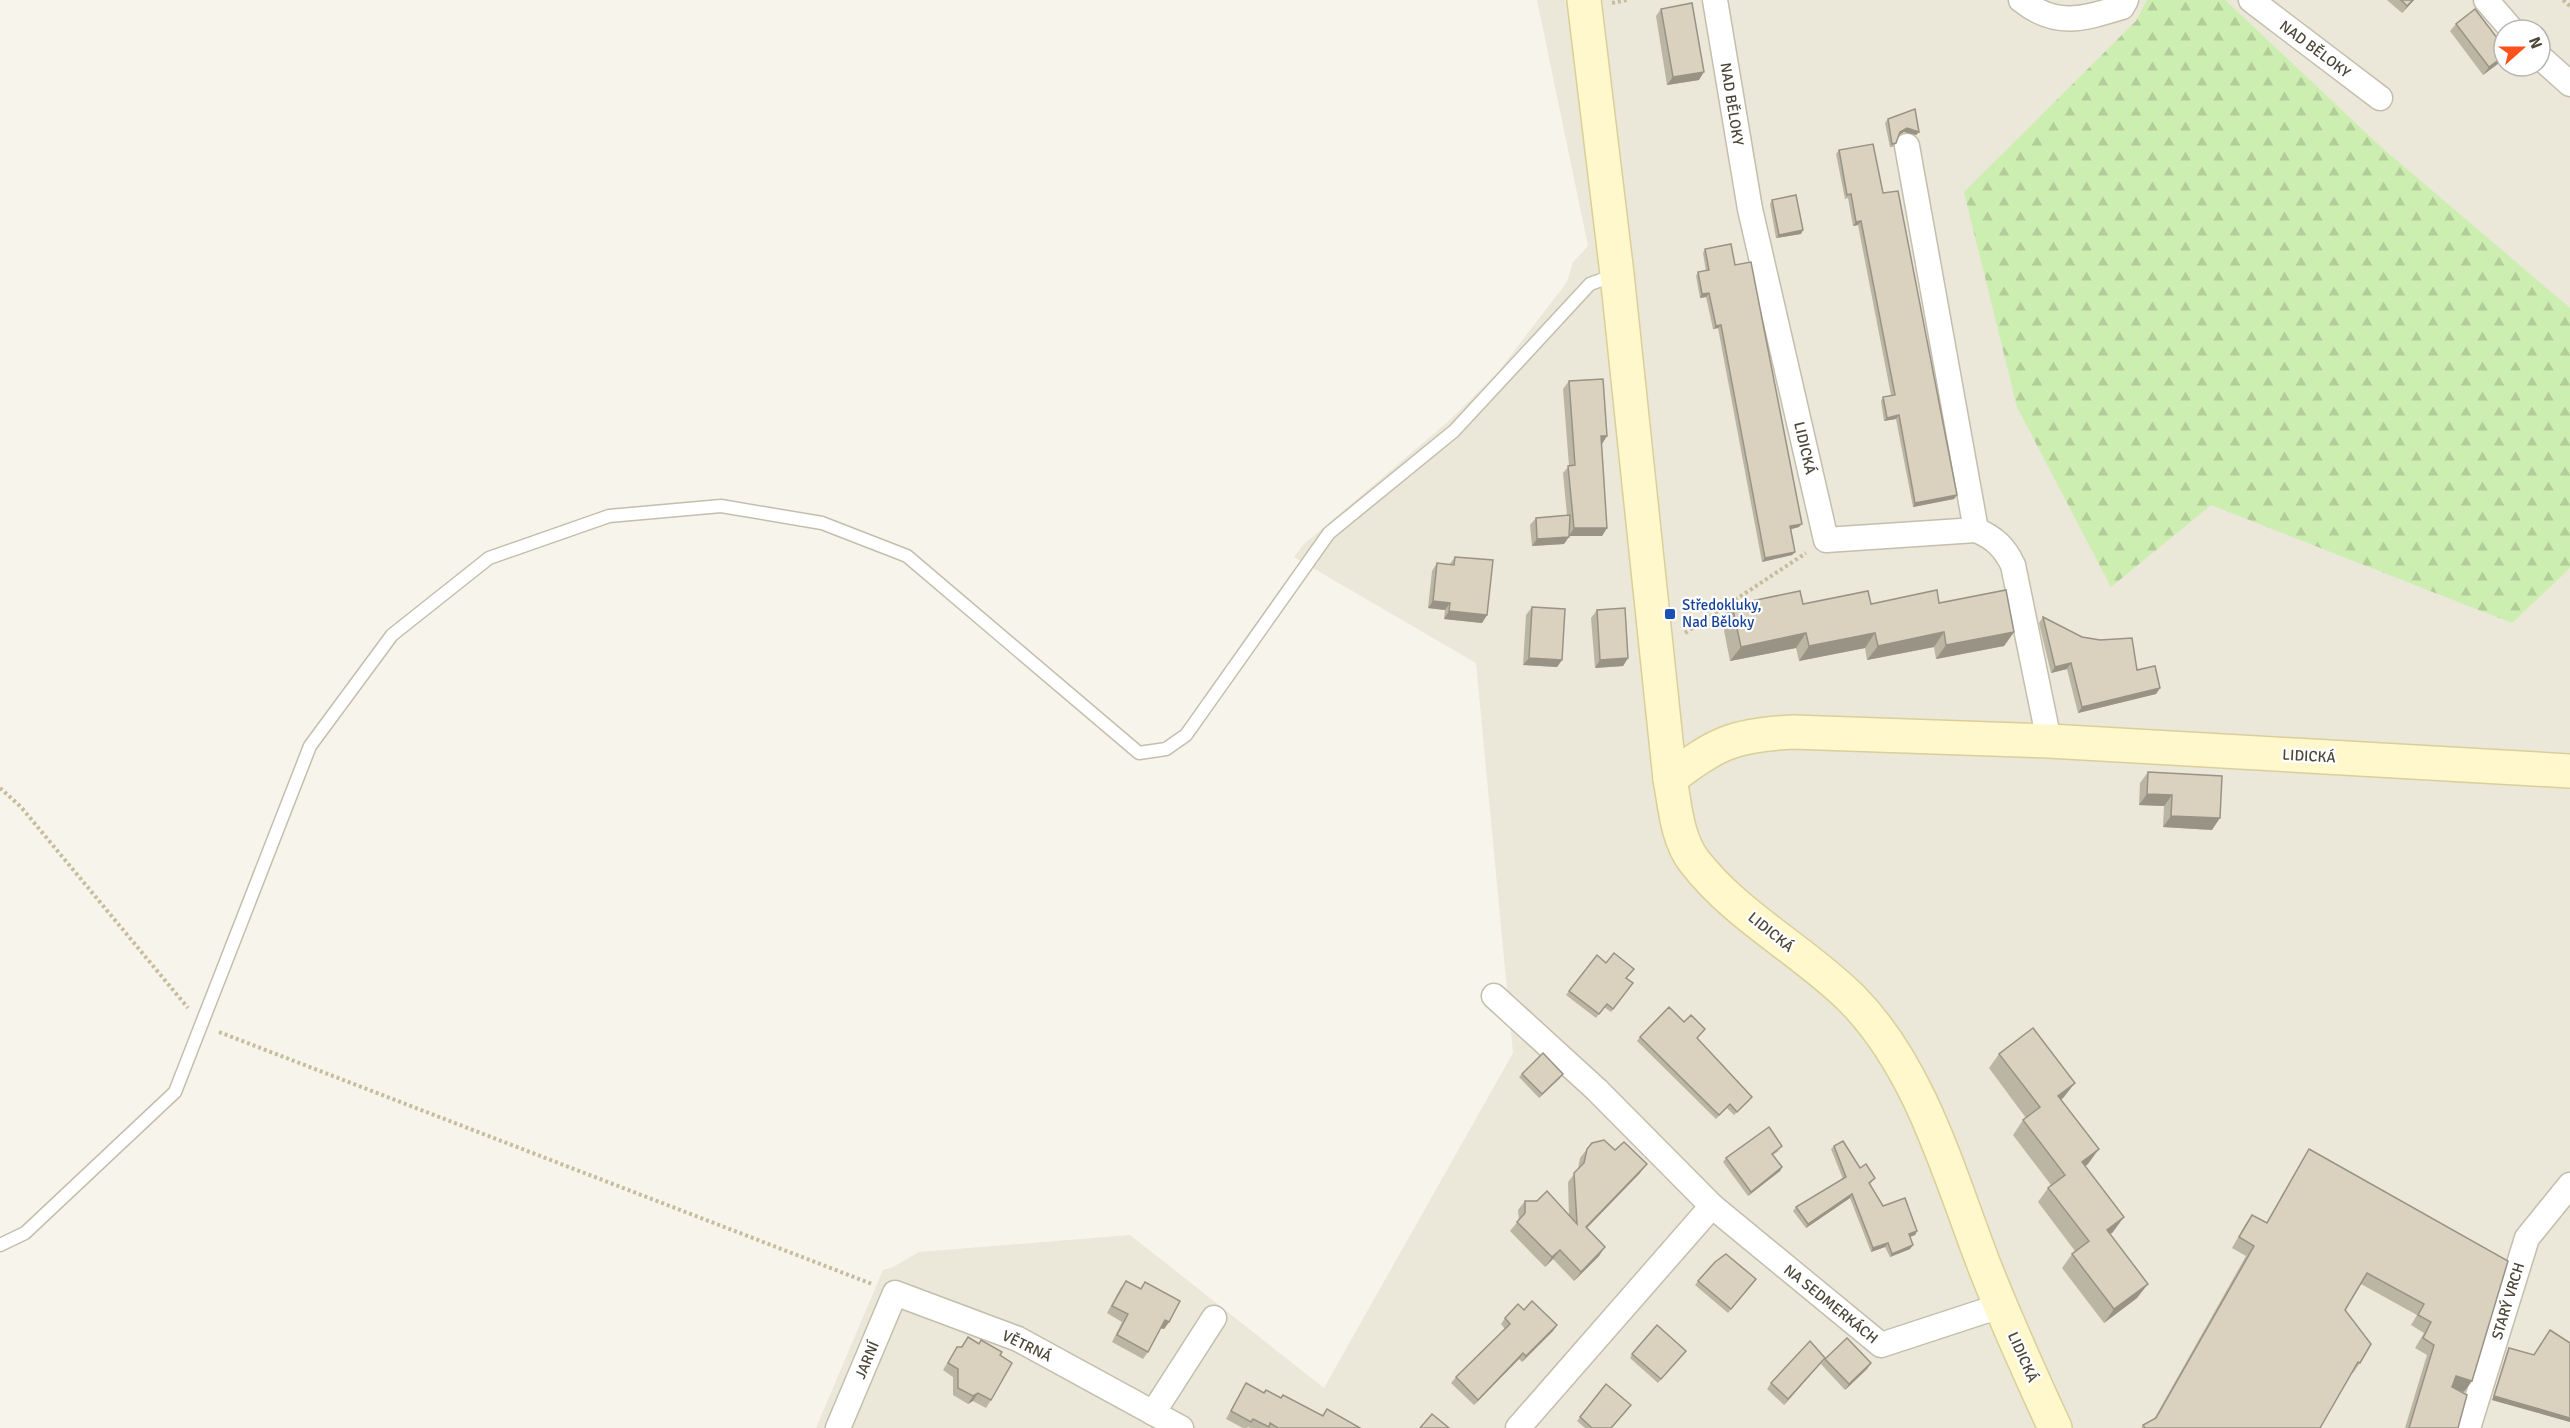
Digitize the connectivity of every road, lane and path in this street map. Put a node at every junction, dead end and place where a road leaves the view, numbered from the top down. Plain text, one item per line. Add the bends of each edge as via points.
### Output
1 (1584, 0) edge
2 (1715, 0) edge
3 (2021, 0) edge
4 (2126, 0) edge
5 (2251, 0) edge
6 (2486, 0) edge
7 (2563, 0) edge
8 (2570, 6) edge
9 (2502, 18) edge
10 (2552, 68) edge
11 (2570, 84) edge
12 (2380, 98) dead end
13 (1907, 146) dead end
14 (1750, 209) joint
15 (1617, 274) junction
16 (1976, 530) junction
17 (1826, 540) junction
18 (1656, 652) junction
19 (2049, 741) junction
20 (2570, 771) edge
21 (1670, 779) junction
22 (0, 788) edge
23 (1494, 996) dead end
24 (202, 1026) junction
25 (2570, 1185) edge
26 (1712, 1206) junction
27 (0, 1245) edge
28 (896, 1293) junction
29 (2000, 1306) junction
30 (1214, 1318) dead end
31 (1153, 1413) junction
32 (838, 1428) edge
33 (1181, 1428) edge
34 (1518, 1428) edge
35 (2055, 1428) edge
36 (2468, 1428) edge

1 - 15 street
2 - 14 street, NAD BĚLOKY
3 - 4 street via 2037,13 2079,20 2122,7
5 - 12 street, NAD BĚLOKY
6 - 9 street
7 - 8 path
10 - 11 street
13 - 16 street
14 - 17 street, LIDICKÁ
15 - 18 street
15 - 24 lane via 1590,284 1454,431 1329,533 1186,735 1166,750 1139,753 907,556 822,523 720,506 609,516 489,558 392,635 310,746
16 - 17 street
16 - 19 street via 2004,547 2013,565
17 - 18 path
18 - 21 street
19 - 20 street, LIDICKÁ
19 - 21 street, LIDICKÁ via 1754,734 1729,740 1703,753
21 - 29 street, LIDICKÁ via 1679,828 1694,861 1736,904 1851,999 1890,1044 1927,1118
22 - 24 path via 21,807
23 - 26 street, NA SEDMERKÁCH via 1597,1090
24 - 27 lane via 175,1092 25,1233
24 - 28 path
25 - 36 street, STARÝ VRCH via 2527,1238
26 - 29 street, NA SEDMERKÁCH via 1881,1345
26 - 34 street
28 - 31 street, VĚTRNÁ via 1018,1339
28 - 32 street, JARNÍ
29 - 35 street, LIDICKÁ
30 - 31 street
31 - 33 street, VĚTRNÁ

